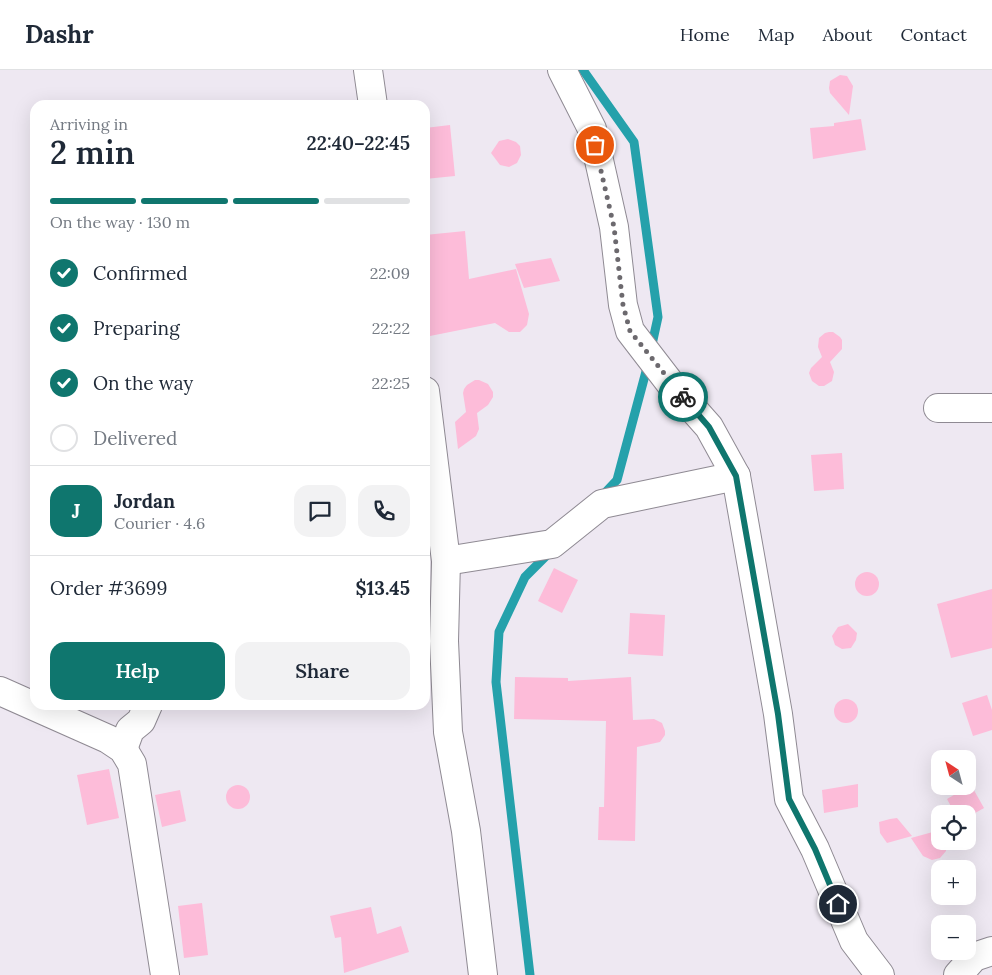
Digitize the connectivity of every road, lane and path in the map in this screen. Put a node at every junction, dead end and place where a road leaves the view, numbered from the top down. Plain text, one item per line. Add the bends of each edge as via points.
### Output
1 (368, 70) edge
2 (562, 70) edge
3 (372, 100) edge
4 (938, 408) dead end
5 (992, 408) edge
6 (430, 431) edge
7 (736, 476) junction
8 (446, 561) junction
9 (0, 691) edge
10 (30, 704) edge
11 (43, 710) edge
12 (146, 710) edge
13 (123, 749) junction
14 (992, 951) edge
15 (165, 975) edge
16 (483, 975) edge
17 (880, 975) edge
18 (958, 975) edge

1 - 3 street
2 - 7 street via 592,129 614,227 623,305 630,331 709,427
4 - 5 street
6 - 8 street
7 - 8 street via 602,504 552,544
7 - 17 street via 778,714 789,799 815,849 854,940
8 - 16 street via 444,641 448,732 466,831
9 - 10 street
11 - 13 street
12 - 13 street via 141,721 130,730
13 - 15 street via 132,764
14 - 18 street via 974,957

